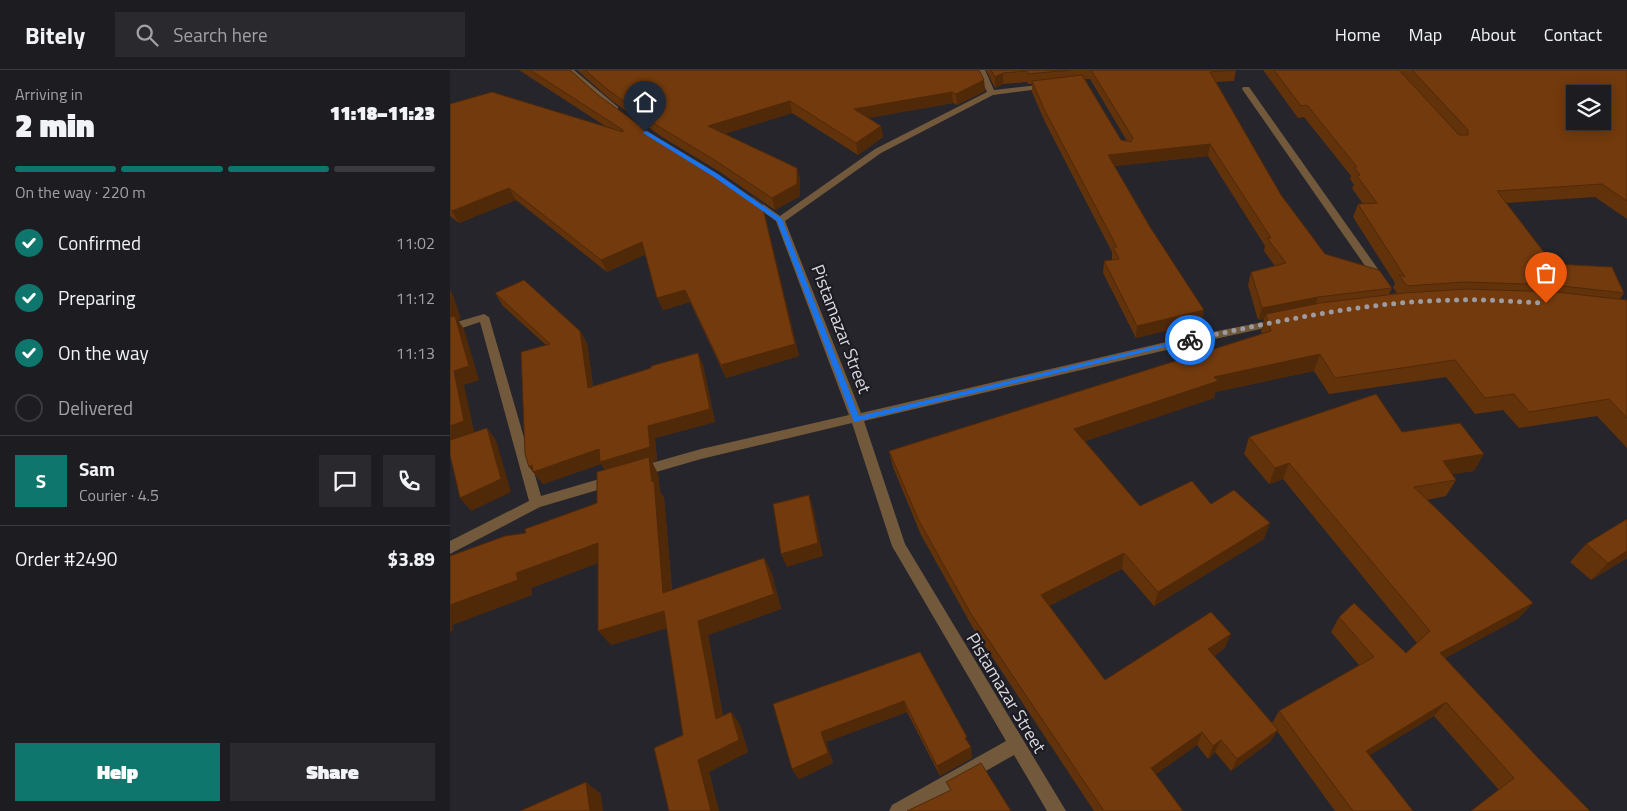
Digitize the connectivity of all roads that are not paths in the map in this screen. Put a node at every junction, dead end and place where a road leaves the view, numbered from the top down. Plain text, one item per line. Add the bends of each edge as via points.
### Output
1 (570, 70) edge
2 (981, 70) edge
3 (1057, 85) edge
4 (1246, 89) dead end
5 (991, 93) junction
6 (622, 114) edge
7 (740, 192) edge
8 (780, 220) junction
9 (1385, 288) edge
10 (1286, 320) edge
11 (450, 328) edge
12 (857, 420) junction
13 (536, 503) junction
14 (450, 548) edge
15 (1016, 745) junction
16 (898, 811) edge
17 (1057, 811) edge

1 - 6 street
2 - 5 street
3 - 5 street
4 - 9 street
5 - 8 street via 878,151
7 - 8 street
8 - 12 street, Pistamazar Street
10 - 12 street
11 - 13 street via 484,317
12 - 13 street via 701,454
12 - 15 street, Pistamazar Street via 899,546
13 - 14 street
15 - 16 street
15 - 17 street, Pistamazar Street

